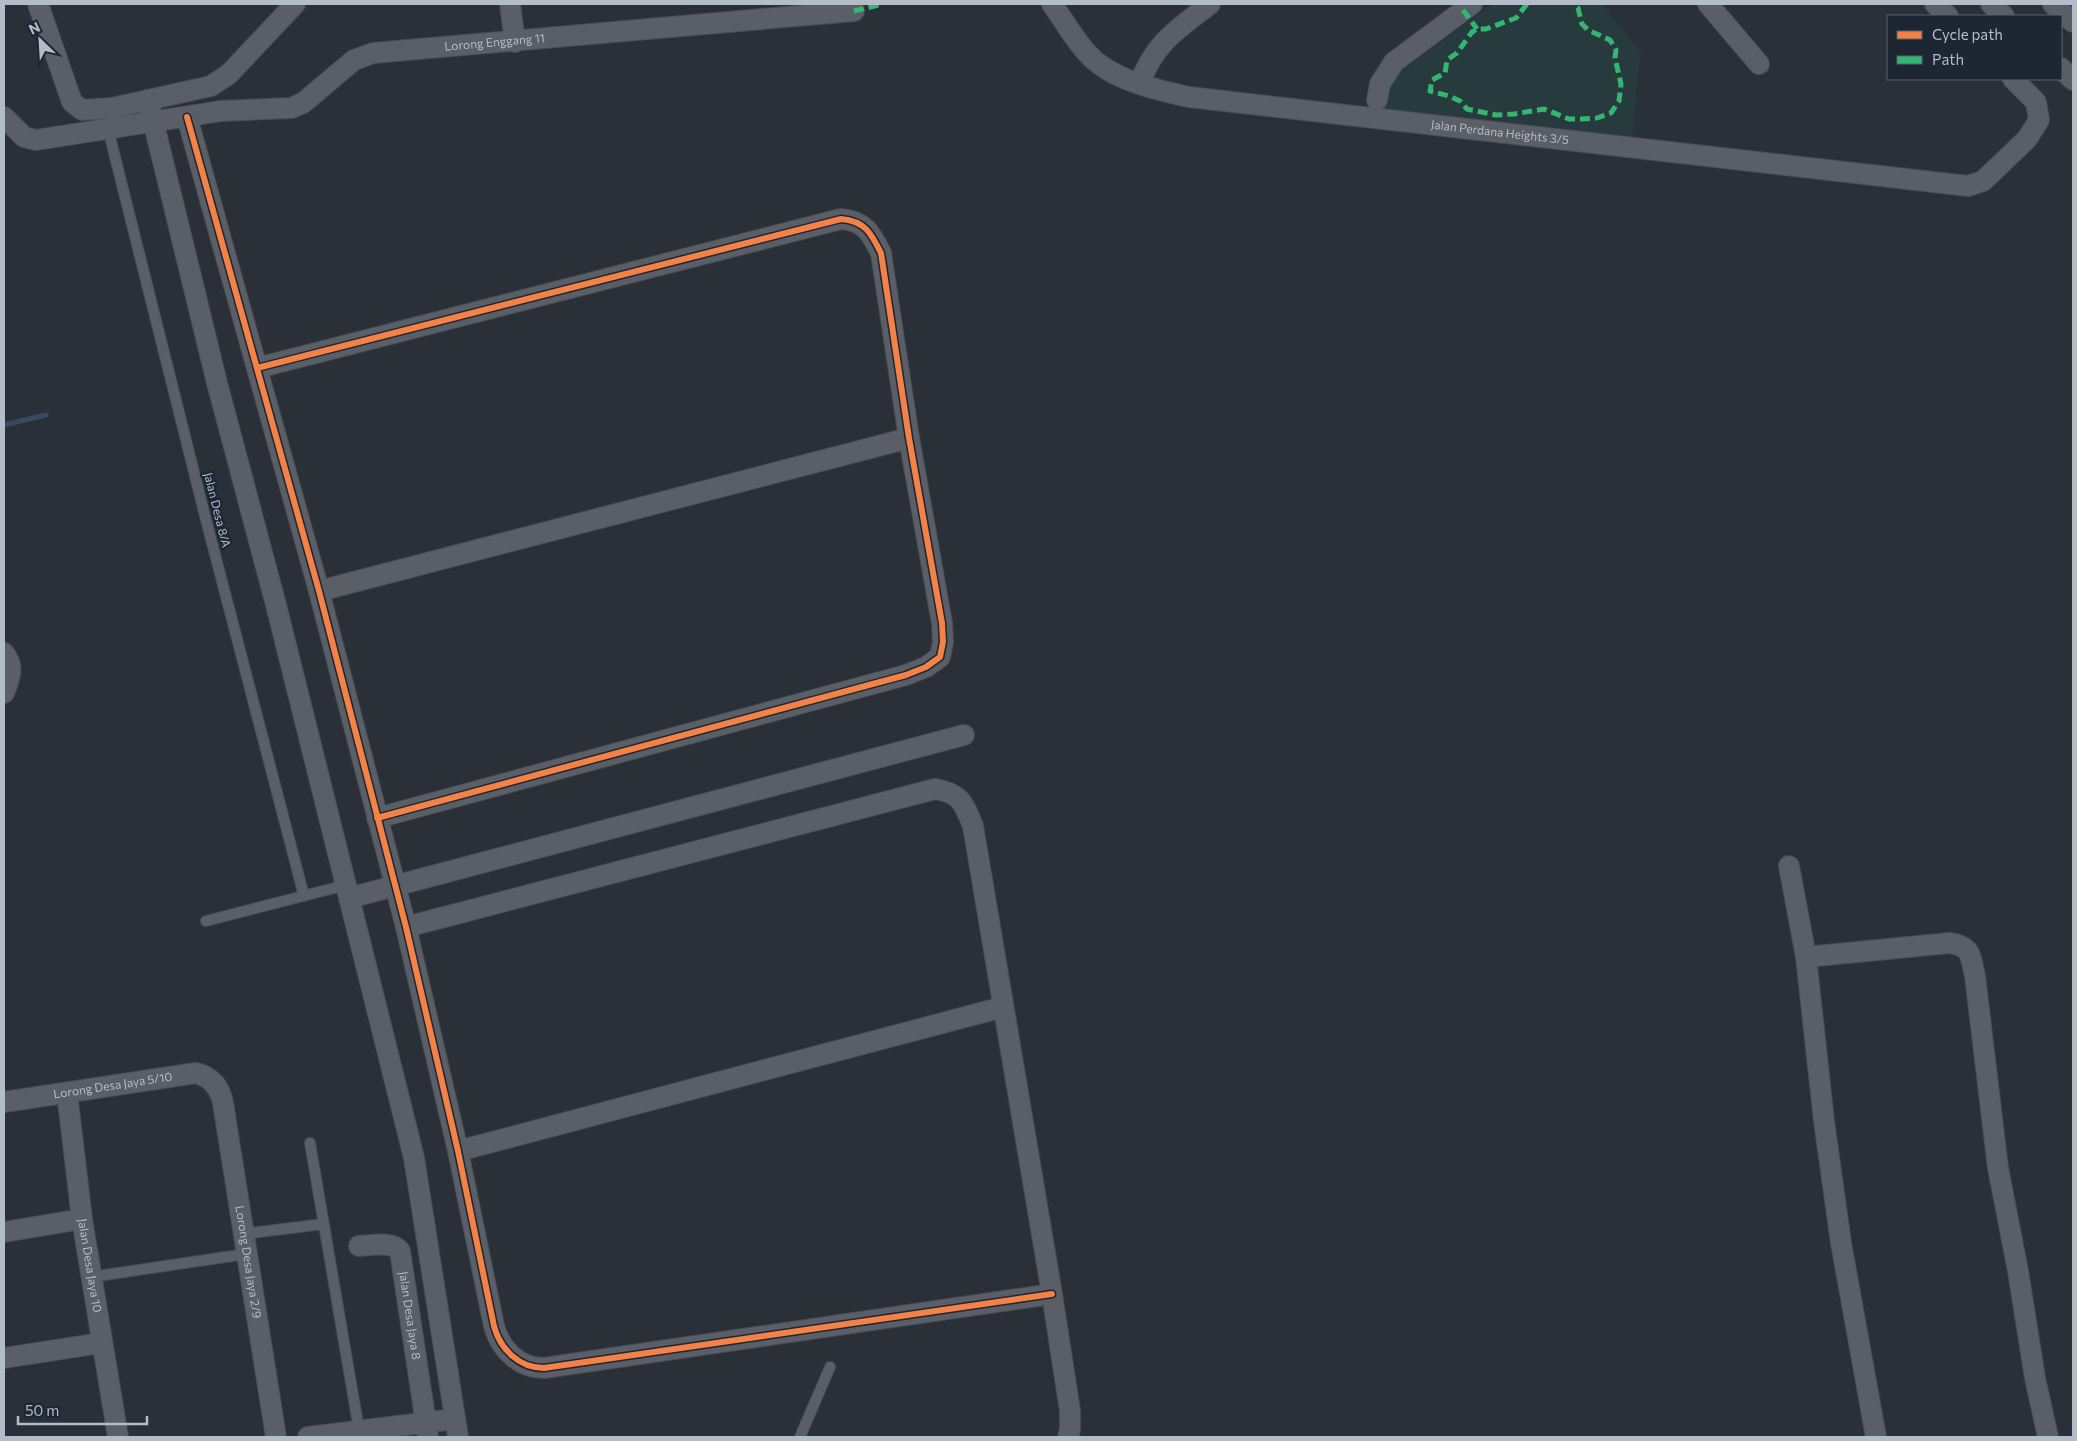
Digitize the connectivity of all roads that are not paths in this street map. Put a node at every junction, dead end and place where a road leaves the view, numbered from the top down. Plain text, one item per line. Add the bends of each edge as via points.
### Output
1 (38, 4) edge
2 (296, 4) edge
3 (510, 4) edge
4 (1052, 4) edge
5 (1210, 4) edge
6 (1472, 4) edge
7 (1708, 4) edge
8 (1935, 4) edge
9 (1991, 4) edge
10 (2053, 4) edge
11 (854, 11) dead end
12 (1947, 15) edge
13 (2003, 15) edge
14 (2073, 22) edge
15 (515, 42) junction
16 (1759, 64) dead end
17 (2062, 69) edge
18 (2014, 80) edge
19 (2073, 80) edge
20 (1140, 83) junction
21 (148, 100) junction
22 (1378, 100) dead end
23 (187, 116) junction
24 (152, 123) junction
25 (7, 125) edge
26 (108, 129) junction
27 (256, 368) junction
28 (909, 438) junction
29 (319, 591) junction
30 (4, 652) edge
31 (4, 693) edge
32 (964, 735) dead end
33 (377, 818) junction
34 (1789, 866) dead end
35 (395, 885) junction
36 (348, 892) junction
37 (304, 896) junction
38 (206, 921) dead end
39 (406, 927) junction
40 (1806, 957) junction
41 (1003, 1007) junction
42 (217, 1087) joint
43 (67, 1093) junction
44 (4, 1102) edge
45 (310, 1143) dead end
46 (458, 1151) junction
47 (82, 1219) junction
48 (323, 1224) junction
49 (4, 1232) edge
50 (244, 1244) junction
51 (359, 1246) dead end
52 (91, 1277) junction
53 (1052, 1294) junction
54 (101, 1343) junction
55 (4, 1358) edge
56 (830, 1367) dead end
57 (457, 1428) edge
58 (426, 1430) edge
59 (359, 1434) edge
60 (118, 1437) edge
61 (276, 1437) edge
62 (308, 1437) edge
63 (800, 1437) edge
64 (1068, 1437) edge
65 (1876, 1437) edge
66 (2048, 1437) edge

1 - 21 street via 72,102 82,110 112,108
2 - 21 street via 229,74 211,86
3 - 15 street
4 - 20 street, Jalan Perdana Heights 3/5 via 1098,64
5 - 20 street via 1159,46
6 - 22 street via 1394,62 1380,84
7 - 16 street
8 - 12 street
9 - 13 street
10 - 14 street
11 - 15 street, Lorong Enggang 11
15 - 23 street, Lorong Enggang 11 via 373,53 349,64 298,106
17 - 19 street
18 - 20 street, Jalan Perdana Heights 3/5 via 2036,102 2039,120 2027,139 1983,181 1968,186 1218,101 1189,97
21 - 24 street
23 - 24 street, Lorong Enggang 11
23 - 27 street
24 - 26 street, Lorong Enggang 11
24 - 36 street
25 - 26 street, Lorong Enggang 11 via 30,140
26 - 37 lane, Jalan Desa 8/A
27 - 28 street via 841,219 851,220 866,228 881,253
27 - 29 street
28 - 29 street
28 - 33 street via 942,623 940,657 926,667
29 - 33 street
30 - 31 street via 12,666
32 - 35 street
33 - 35 street
34 - 40 street
35 - 36 street
35 - 39 street
36 - 37 lane
36 - 57 street via 414,1158
37 - 38 lane
39 - 41 street via 935,788 949,791 961,799 973,826
39 - 46 street
40 - 65 street via 1840,1235
40 - 66 street via 1949,942 1961,944 1966,949 1974,976 2002,1192
41 - 46 street
41 - 53 street
42 - 43 street, Lorong Desa Jaya 5/10 via 206,1076 196,1073
42 - 50 street, Lorong Desa Jaya 2/9 via 223,1102
43 - 44 street, Lorong Desa Jaya 5/10
43 - 47 street, Jalan Desa Jaya 10
45 - 48 lane
46 - 53 street via 497,1339 502,1347 529,1367 544,1368
47 - 49 street
47 - 52 street, Jalan Desa Jaya 10
48 - 50 lane
48 - 59 lane
50 - 52 lane
50 - 61 street, Lorong Desa Jaya 2/9
51 - 58 street, Jalan Desa Jaya 8 via 389,1245 400,1251
52 - 54 street, Jalan Desa Jaya 10
53 - 64 street via 1070,1411
54 - 55 street
54 - 60 street, Jalan Desa Jaya 10
56 - 63 lane
57 - 58 street
58 - 59 street
59 - 62 street

